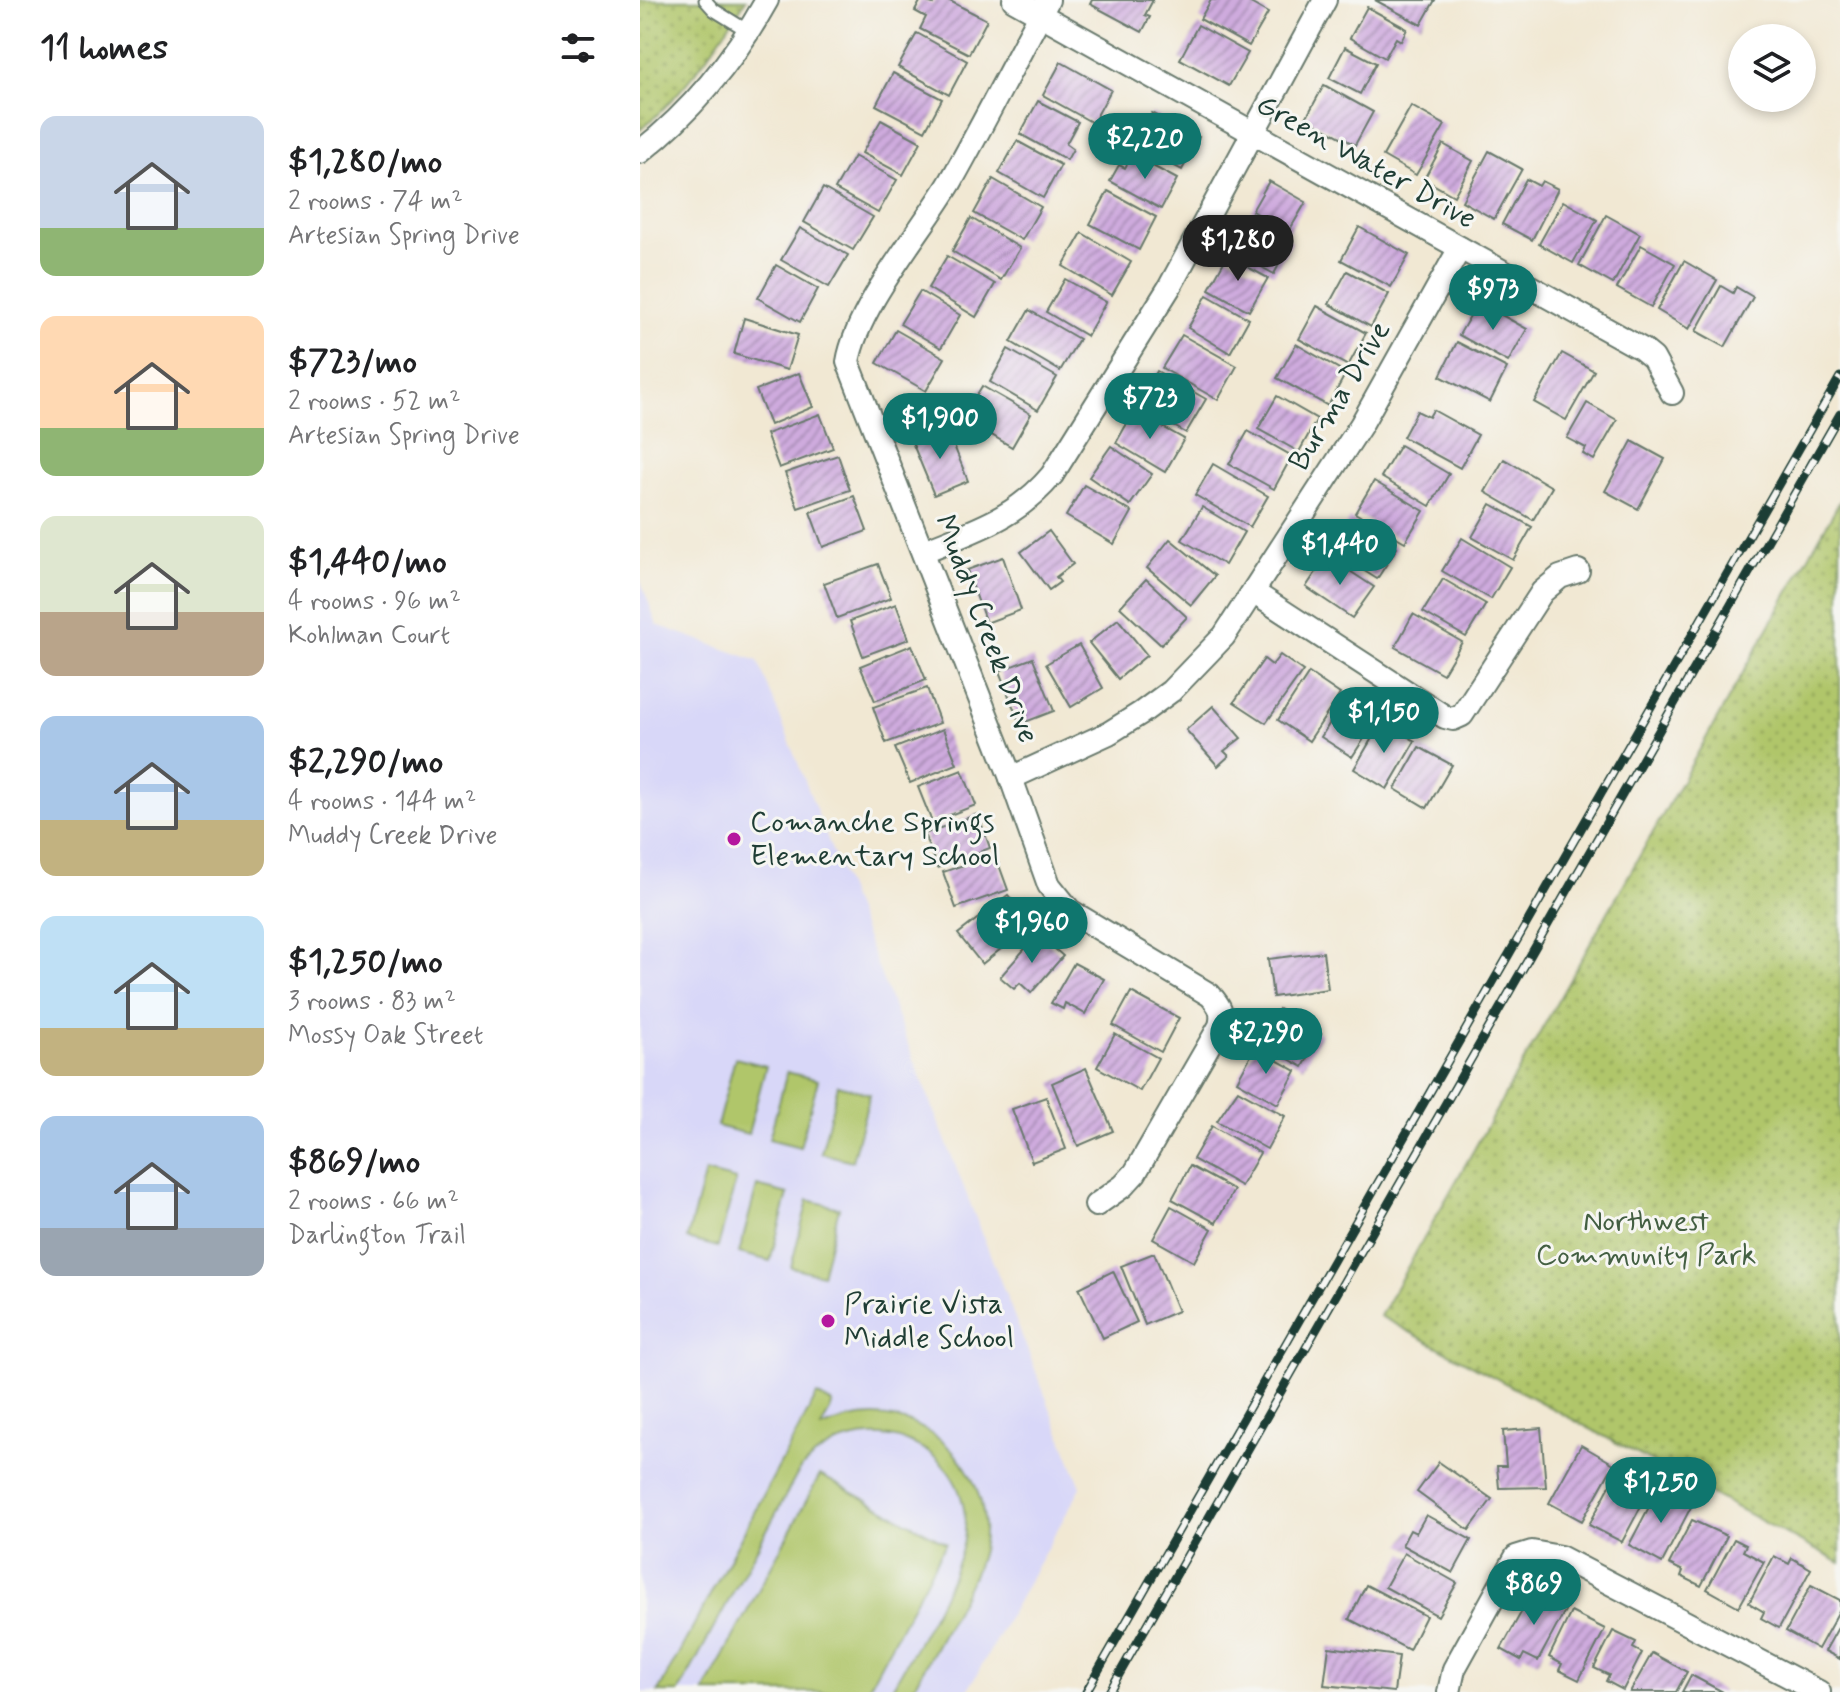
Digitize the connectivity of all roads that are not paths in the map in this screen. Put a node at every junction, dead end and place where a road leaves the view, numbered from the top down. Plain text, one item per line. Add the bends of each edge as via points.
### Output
1 (705, 0) edge
2 (767, 0) edge
3 (1014, 0) edge
4 (1325, 0) edge
5 (1044, 7) edge
6 (748, 31) junction
7 (1252, 135) junction
8 (640, 152) edge
9 (1460, 248) junction
10 (1672, 393) dead end
11 (924, 551) junction
12 (1578, 571) dead end
13 (1253, 592) junction
14 (1011, 778) junction
15 (1096, 1205) dead end
16 (1449, 1692) edge
17 (1819, 1692) edge

1 - 6 lane
2 - 6 street
3 - 5 street, Green Water Drive
4 - 7 street
5 - 7 street, Green Water Drive
5 - 11 street, Muddy Creek Drive via 949,184 868,310 851,347 848,362
6 - 8 street via 691,105
7 - 9 street, Green Water Drive
7 - 11 street via 1152,318 1052,475 1005,517
9 - 10 street, Green Water Drive via 1642,349 1653,358
9 - 13 street, Burma Drive via 1367,416
11 - 14 street, Muddy Creek Drive
12 - 13 street via 1542,592 1462,715 1453,719
13 - 14 street, Burma Drive via 1224,636 1171,691 1109,733
14 - 15 street, Muddy Creek Drive via 1049,885 1064,905 1210,995 1223,1016 1135,1173
16 - 17 street via 1454,1669 1516,1557 1532,1552 1560,1557

